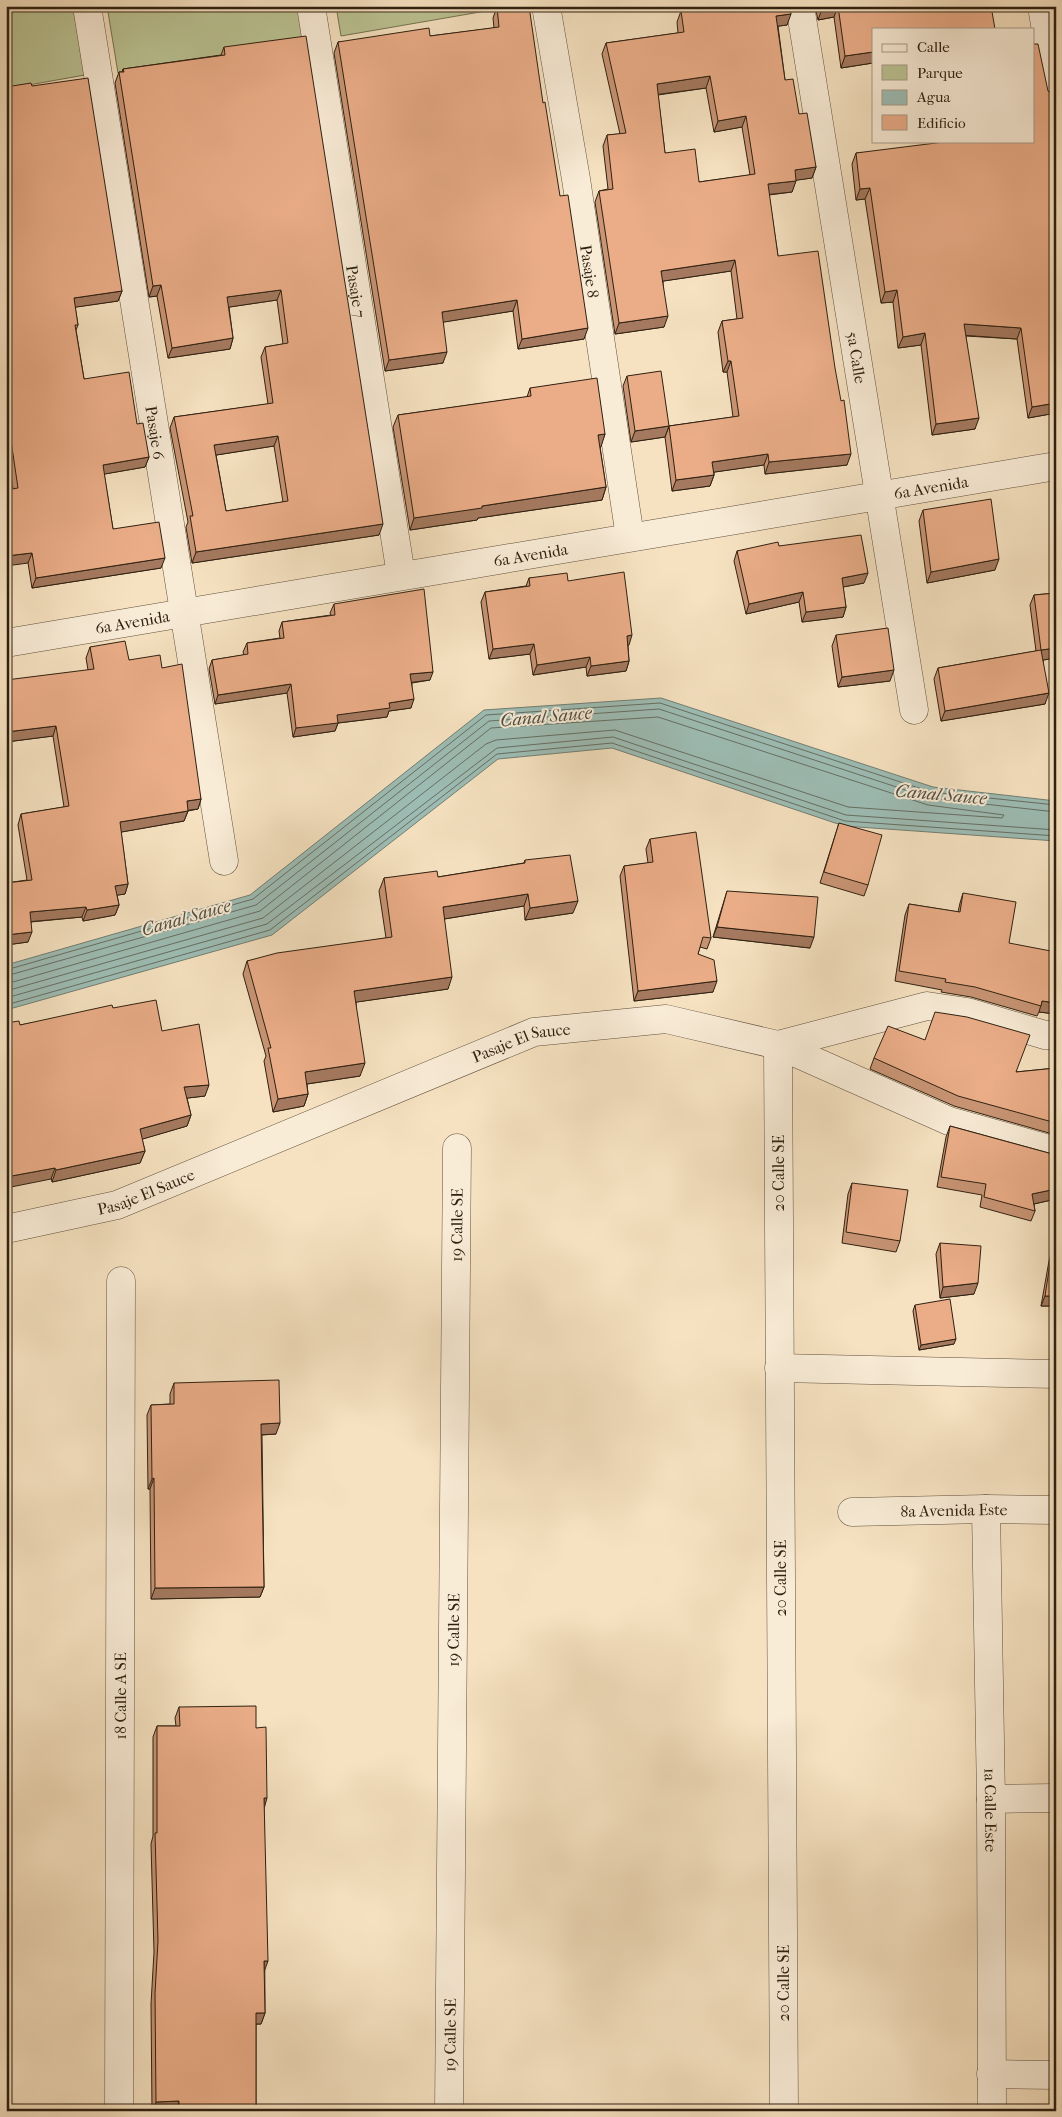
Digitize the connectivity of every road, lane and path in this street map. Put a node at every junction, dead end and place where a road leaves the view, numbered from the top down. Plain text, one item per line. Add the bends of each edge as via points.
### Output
1 (87, 6) edge
2 (311, 6) edge
3 (546, 6) edge
4 (800, 6) edge
5 (1042, 6) edge
6 (1056, 92) edge
7 (1056, 466) edge
8 (879, 497) junction
9 (630, 536) junction
10 (401, 575) junction
11 (184, 612) junction
12 (6, 643) edge
13 (914, 710) dead end
14 (224, 861) dead end
15 (1056, 1035) edge
16 (778, 1045) junction
17 (457, 1148) dead end
18 (1056, 1151) edge
19 (6, 1229) edge
20 (121, 1281) dead end
21 (779, 1368) junction
22 (1056, 1374) edge
23 (986, 1509) junction
24 (1056, 1510) edge
25 (852, 1512) dead end
26 (1056, 1798) edge
27 (991, 1799) junction
28 (991, 2074) junction
29 (1056, 2075) edge
30 (119, 2111) edge
31 (450, 2111) edge
32 (784, 2111) edge
33 (992, 2111) edge

1 - 11 street, Pasaje 6
2 - 10 street, Pasaje 7
3 - 9 street, Pasaje 8 via 576,179
4 - 8 street, 5a Calle
5 - 6 street
7 - 8 street, 6a Avenida
8 - 9 street, 6a Avenida
8 - 13 street, 5a Calle
9 - 10 street, 6a Avenida
10 - 11 street, 6a Avenida
11 - 12 street, 6a Avenida
11 - 14 street, Pasaje 6
15 - 16 street, Pasaje El Sauce via 1045,1035 967,1012 927,1006
16 - 18 street via 949,1121
16 - 19 street, Pasaje El Sauce via 666,1019 534,1032 117,1205
16 - 21 street, 20 Calle SE
17 - 31 street, 19 Calle SE
20 - 30 street, 18 Calle A SE
21 - 22 street
21 - 32 street, 20 Calle SE
23 - 24 street, 8a Avenida Este
23 - 25 street, 8a Avenida Este
23 - 27 street, 1a Calle Este
26 - 27 street
27 - 28 street, 1a Calle Este
28 - 29 street
28 - 33 street, 1a Calle Este

